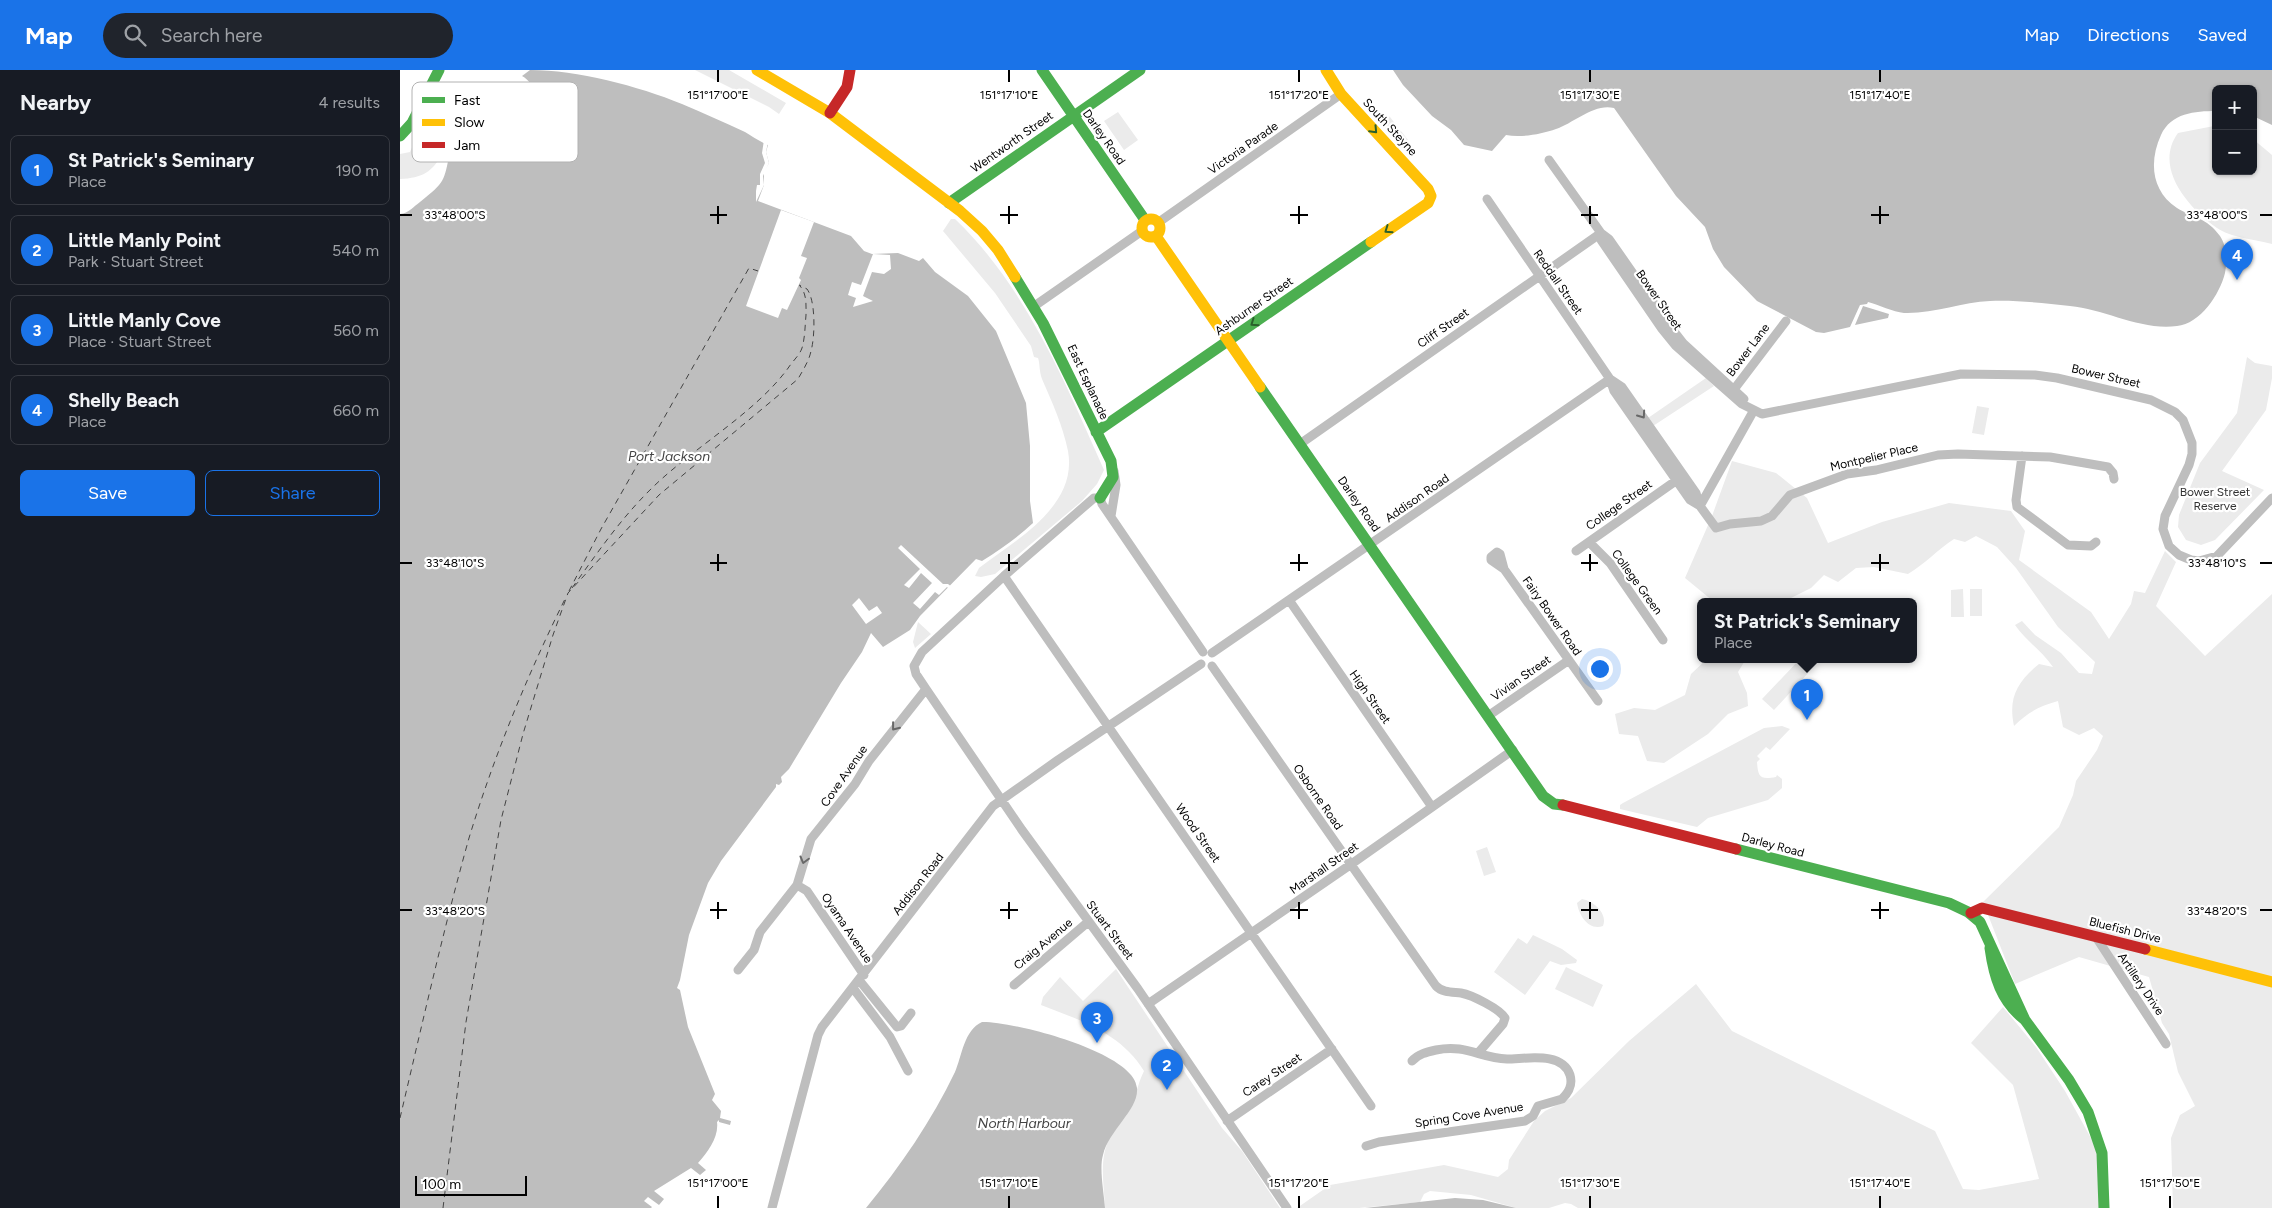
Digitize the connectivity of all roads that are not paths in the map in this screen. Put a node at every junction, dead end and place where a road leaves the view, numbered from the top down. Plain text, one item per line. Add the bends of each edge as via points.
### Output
1 (439, 70) edge
2 (756, 70) edge
3 (850, 70) edge
4 (1042, 70) edge
5 (1140, 70) edge
6 (1326, 70) edge
7 (433, 82) edge
8 (1341, 94) junction
9 (830, 113) junction
10 (1073, 116) junction
11 (412, 122) edge
12 (400, 136) edge
13 (1549, 160) dead end
14 (1487, 199) dead end
15 (949, 202) junction
16 (1428, 203) joint
17 (1146, 220) junction
18 (1159, 222) junction
19 (1142, 232) junction
20 (1601, 234) junction
21 (1156, 236) junction
22 (1538, 276) junction
23 (1033, 307) junction
24 (1786, 321) dead end
25 (1228, 340) junction
26 (1610, 379) junction
27 (1732, 392) junction
28 (1754, 410) junction
29 (1096, 432) junction
30 (1300, 444) junction
31 (2022, 456) junction
32 (1113, 470) junction
33 (2114, 478) dead end
34 (1677, 480) junction
35 (1100, 498) junction
36 (2272, 498) edge
37 (1700, 506) junction
38 (1111, 516) junction
39 (1716, 528) joint
40 (1589, 542) junction
41 (2096, 542) dead end
42 (1370, 545) junction
43 (1576, 551) dead end
44 (1504, 569) dead end
45 (1004, 576) junction
46 (1289, 600) junction
47 (1663, 640) dead end
48 (1208, 653) junction
49 (1569, 660) junction
50 (1201, 664) junction
51 (1212, 666) junction
52 (926, 689) junction
53 (1598, 701) dead end
54 (1488, 716) junction
55 (1108, 726) junction
56 (1513, 750) junction
57 (1002, 800) junction
58 (1432, 807) junction
59 (1350, 865) junction
60 (797, 885) junction
61 (1971, 912) junction
62 (1088, 922) junction
63 (1251, 933) junction
64 (2096, 937) junction
65 (738, 970) dead end
66 (862, 978) junction
67 (2272, 982) edge
68 (1014, 985) dead end
69 (853, 988) junction
70 (1148, 1004) junction
71 (911, 1013) dead end
72 (2166, 1044) dead end
73 (1332, 1049) junction
74 (1479, 1052) junction
75 (1412, 1061) dead end
76 (908, 1071) dead end
77 (1371, 1106) dead end
78 (1227, 1121) junction
79 (1366, 1146) dead end
80 (772, 1208) edge
81 (1287, 1208) edge
82 (2104, 1208) edge

1 - 7 street
2 - 9 street, East Esplanade
3 - 9 street via 847,87
4 - 10 street, Darley Road
5 - 10 street, Wentworth Street
6 - 8 street, South Steyne
8 -> 16 street, South Steyne via 1428,189 1431,196
8 - 18 street, Victoria Parade
9 - 15 street, East Esplanade
10 - 15 street, Wentworth Street
10 - 17 street, Darley Road
11 - 12 street
13 - 20 street, Bower Street
14 - 22 street, Reddall Street
15 - 23 street, East Esplanade via 971,220 998,250
16 -> 25 street, Ashburner Street
17 - 18 street via 1153,218
17 - 19 street
18 - 21 street via 1160,230
19 - 21 street via 1148,237
19 - 23 street
20 - 22 street, Cliff Street
20 - 27 street, Bower Street via 1609,239 1683,342
21 - 25 street, Darley Road
22 - 26 street, Reddall Street
22 - 30 street, Cliff Street
23 - 29 street, East Esplanade via 1056,347
24 - 27 street, Bower Lane
25 - 29 street, Ashburner Street
25 - 30 street, Darley Road
26 - 34 street, Reddall Street via 1614,391
26 -> 37 street, Reddall Street via 1622,387 1696,493
26 - 42 street, Addison Road
27 - 28 street, Bower Street
28 - 36 street, Bower Street via 1770,414 1961,374 2057,378 2151,400 2175,412 2182,420 2192,443 2192,454 2165,516 2163,529 2170,546 2179,555 2199,561 2217,556
28 - 37 street
29 - 32 street, East Esplanade
30 - 42 street, Darley Road
31 - 33 street, Montpelier Place via 2050,457 2108,467
31 - 39 street, Montpelier Place via 1938,455 1847,474 1790,495 1772,516 1761,522
31 - 41 street via 2017,507 2068,545 2091,546
32 - 35 street
32 - 38 street via 1116,485
34 - 37 street, Reddall Street via 1690,500
34 - 40 street, College Street
35 - 38 street
35 - 45 street via 1094,498
37 - 39 street, Reddall Street
38 - 48 street
40 - 43 street, College Street
40 - 47 street, College Green via 1610,563
42 - 46 street, Addison Road
42 - 54 street, Darley Road
44 - 49 street, Fairy Bower Road
45 - 52 street, Stuart Street via 922,652 914,666
45 - 55 street, Wood Street
46 - 48 street, Addison Road
46 - 58 street, High Street
48 - 50 street via 1200,657
48 - 51 street via 1215,660
49 - 53 street, Fairy Bower Road
49 - 54 street, Vivian Street
50 - 51 street
50 - 55 street, Addison Road
51 - 59 street, Osborne Road
52 - 57 street, Stuart Street
52 -> 60 street, Cove Avenue via 811,839
54 - 56 street, Darley Road
55 - 57 street, Addison Road
55 - 63 street, Wood Street
56 - 58 street, Marshall Street
56 - 61 street, Darley Road via 1539,789 1567,805 1964,907
57 - 62 street, Stuart Street
57 - 66 street, Addison Road via 994,806
58 - 59 street, Marshall Street
59 - 63 street, Marshall Street
59 - 74 street, Osborne Road via 1440,990 1464,994 1501,1012 1505,1018 1503,1024
60 - 65 street via 760,932 754,950
60 - 66 street, Oyama Avenue via 807,891
61 - 64 street, Bluefish Drive via 1982,908
61 - 82 street via 1980,922 2025,1020 2080,1097 2092,1120 2101,1148
62 - 68 street, Craig Avenue
62 - 70 street, Stuart Street
63 - 70 street, Marshall Street
63 - 73 street, Wood Street
64 - 67 street, Bluefish Drive
64 - 72 street, Artillery Drive
66 - 69 street, Addison Road
66 - 71 street, Oyama Avenue via 897,1028
69 - 76 street via 890,1037
69 - 80 street, Addison Road via 818,1036
70 - 78 street, Stuart Street
73 - 77 street, Wood Street
73 - 78 street, Carey Street
74 - 75 street, Spring Cove Avenue via 1450,1047 1417,1056
74 - 79 street, Spring Cove Avenue via 1506,1059 1555,1060 1568,1071 1571,1079 1568,1093 1562,1100 1538,1106 1533,1116 1525,1121
78 - 81 street, Stuart Street

